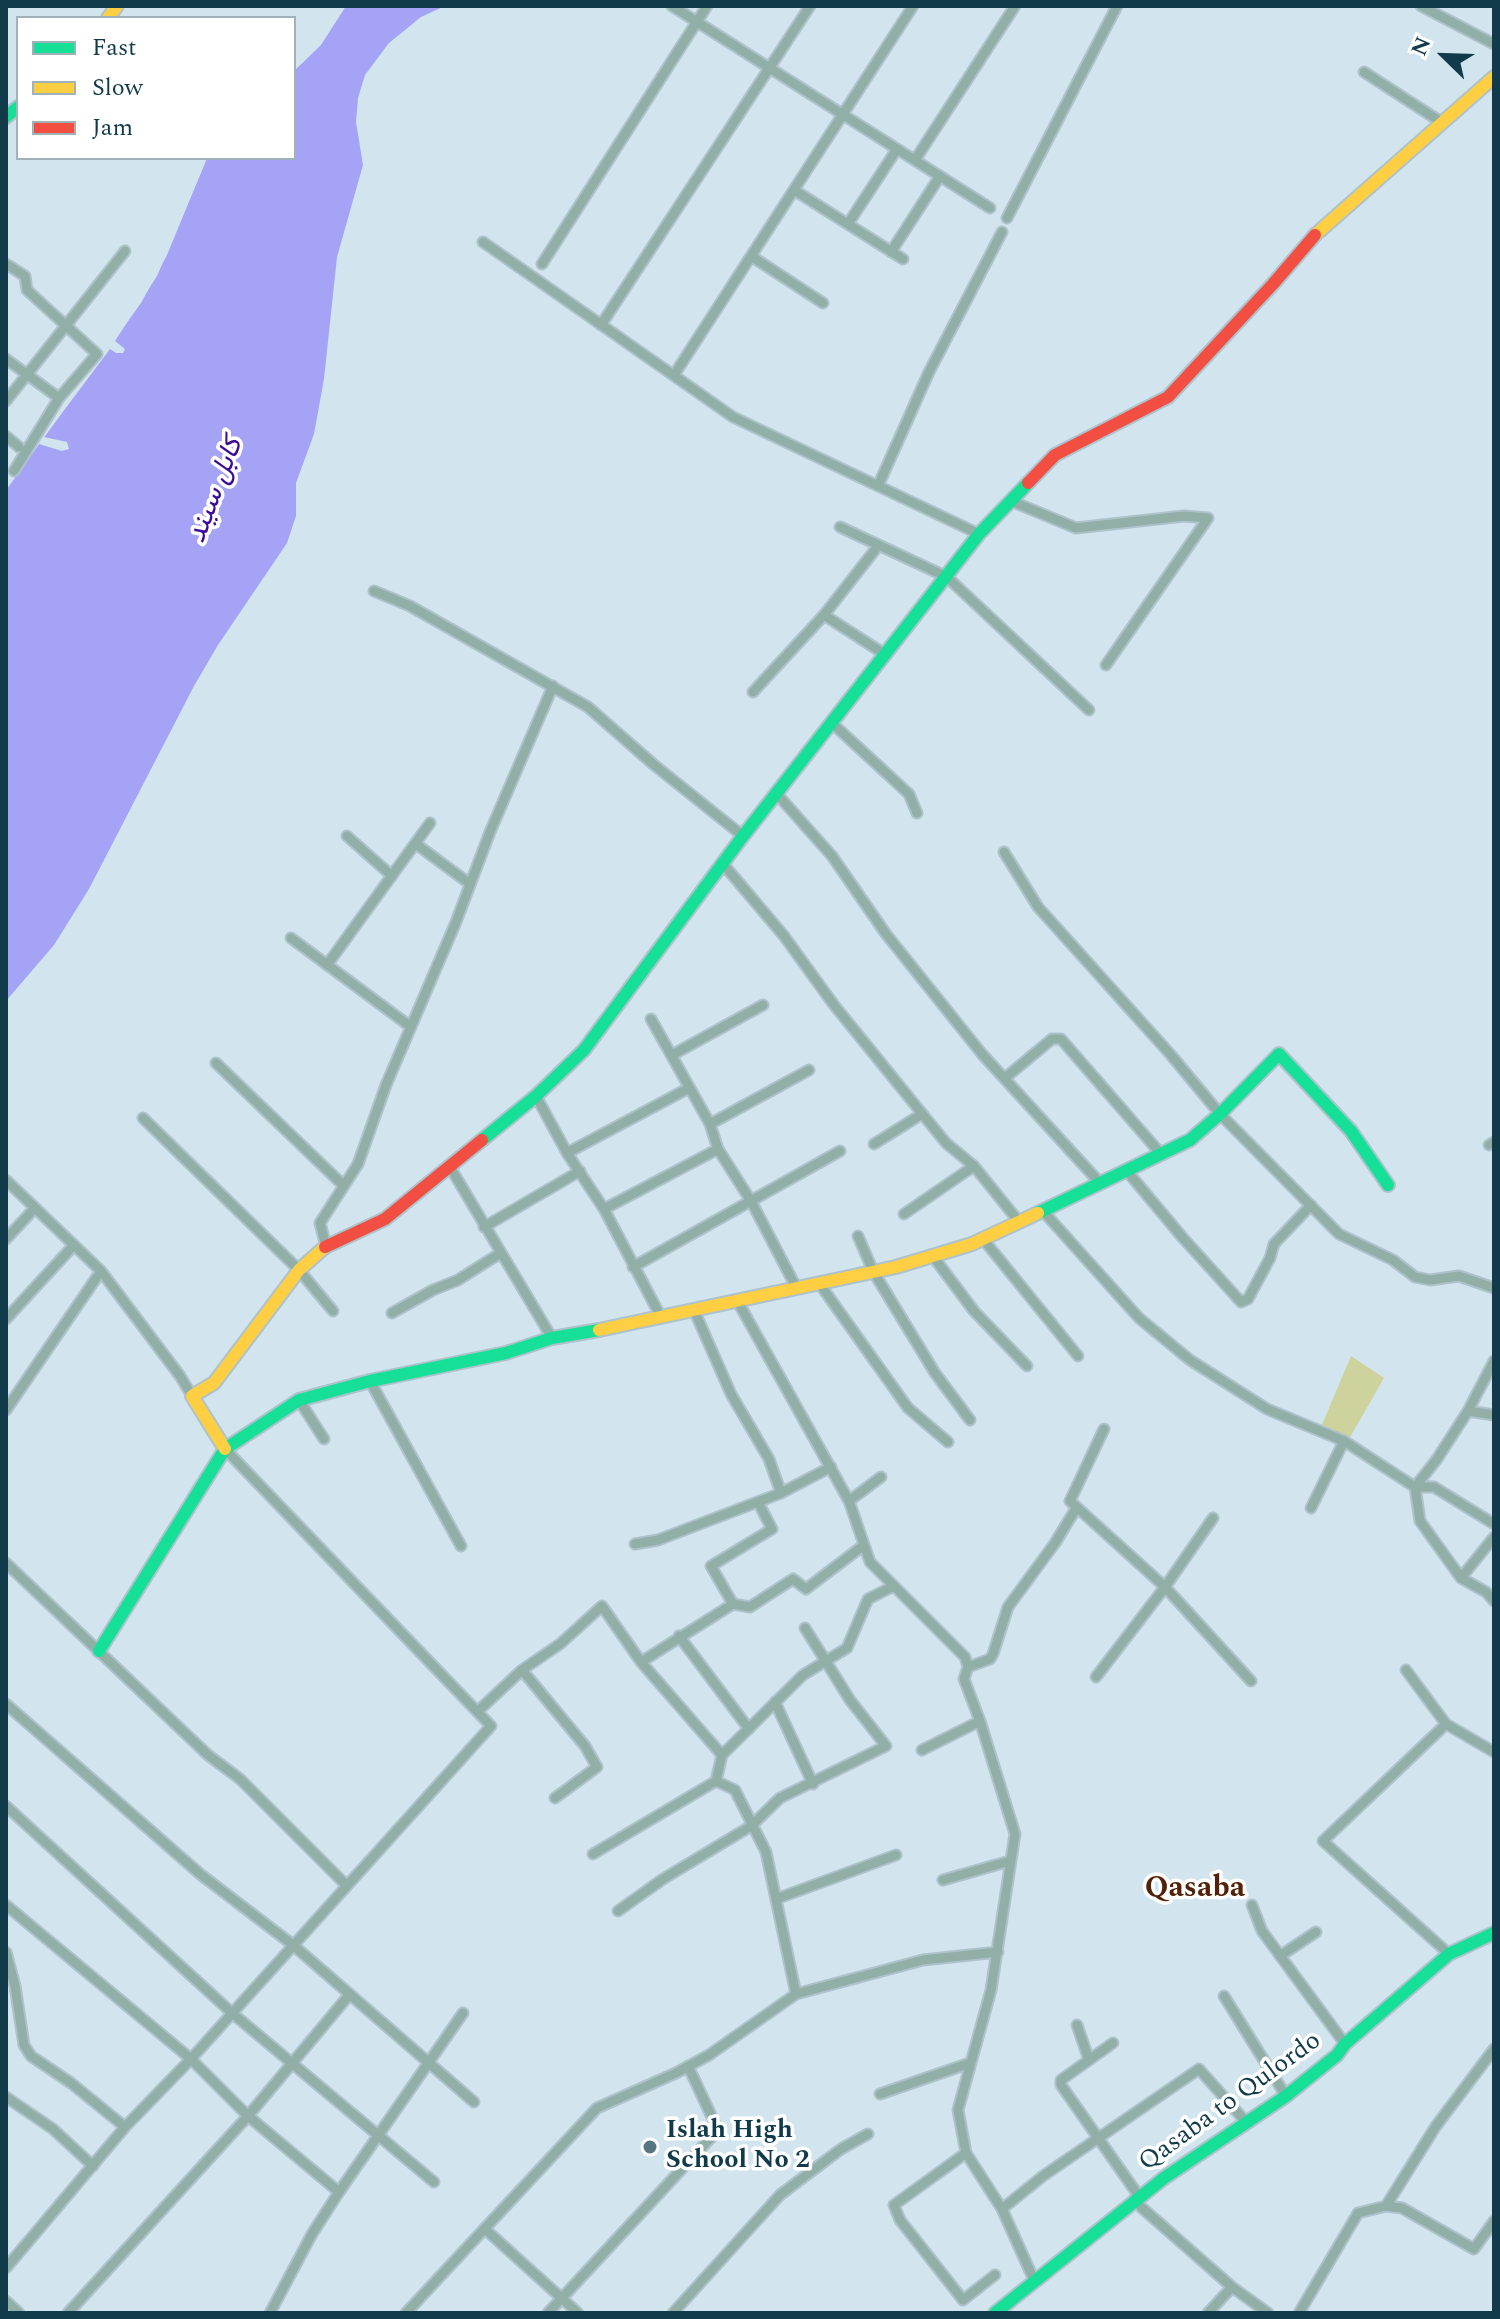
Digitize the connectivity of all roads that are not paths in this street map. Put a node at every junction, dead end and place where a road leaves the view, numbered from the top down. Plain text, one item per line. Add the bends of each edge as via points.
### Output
1 (672, 6) edge
2 (707, 6) edge
3 (810, 6) edge
4 (913, 6) edge
5 (1015, 6) edge
6 (1117, 6) edge
7 (1421, 6) edge
8 (697, 22) junction
9 (1494, 44) edge
10 (770, 68) junction
11 (1364, 72) dead end
12 (1494, 77) edge
13 (843, 115) junction
14 (1441, 122) junction
15 (897, 149) junction
16 (915, 160) junction
17 (940, 176) junction
18 (794, 190) junction
19 (990, 208) dead end
20 (1007, 218) dead end
21 (848, 224) junction
22 (1002, 232) dead end
23 (483, 242) dead end
24 (125, 251) dead end
25 (891, 252) junction
26 (751, 256) junction
27 (903, 259) dead end
28 (6, 264) edge
29 (542, 264) dead end
30 (823, 303) dead end
31 (65, 324) junction
32 (601, 325) junction
33 (6, 359) edge
34 (27, 373) junction
35 (674, 375) junction
36 (59, 398) junction
37 (6, 401) edge
38 (6, 436) edge
39 (19, 447) dead end
40 (14, 471) dead end
41 (878, 486) junction
42 (1011, 501) junction
43 (840, 527) dead end
44 (979, 534) junction
45 (878, 546) junction
46 (947, 577) junction
47 (374, 591) dead end
48 (824, 615) junction
49 (886, 655) junction
50 (1106, 665) dead end
51 (553, 686) junction
52 (753, 692) dead end
53 (1089, 710) dead end
54 (833, 724) junction
55 (777, 794) junction
56 (917, 813) dead end
57 (430, 823) dead end
58 (347, 836) dead end
59 (743, 836) junction
60 (416, 844) junction
61 (1004, 852) dead end
62 (724, 865) junction
63 (392, 876) junction
64 (470, 884) junction
65 (291, 938) dead end
66 (327, 965) junction
67 (763, 1005) dead end
68 (651, 1019) dead end
69 (411, 1027) junction
70 (672, 1055) junction
71 (216, 1063) dead end
72 (809, 1070) dead end
73 (1005, 1078) junction
74 (689, 1088) junction
75 (536, 1096) junction
76 (922, 1114) junction
77 (1220, 1114) junction
78 (143, 1118) dead end
79 (710, 1124) junction
80 (874, 1144) dead end
81 (718, 1149) junction
82 (840, 1151) dead end
83 (567, 1153) junction
84 (1161, 1154) junction
85 (974, 1166) junction
86 (450, 1167) junction
87 (1126, 1170) junction
88 (580, 1171) junction
89 (6, 1180) edge
90 (1100, 1183) junction
91 (1388, 1185) dead end
92 (344, 1186) junction
93 (751, 1201) junction
94 (1311, 1205) junction
95 (35, 1208) junction
96 (604, 1209) junction
97 (1042, 1210) junction
98 (904, 1214) dead end
99 (1020, 1223) junction
100 (484, 1227) junction
101 (858, 1236) dead end
102 (6, 1239) edge
103 (983, 1239) junction
104 (74, 1245) junction
105 (326, 1246) junction
106 (499, 1254) junction
107 (932, 1255) junction
108 (633, 1267) junction
109 (299, 1270) junction
110 (101, 1271) junction
111 (873, 1271) junction
112 (819, 1283) junction
113 (796, 1287) junction
114 (1494, 1288) edge
115 (738, 1302) junction
116 (694, 1310) junction
117 (333, 1311) dead end
118 (392, 1313) dead end
119 (661, 1317) junction
120 (6, 1319) edge
121 (552, 1338) junction
122 (1078, 1356) dead end
123 (1494, 1361) edge
124 (1027, 1366) dead end
125 (370, 1381) junction
126 (192, 1396) junction
127 (299, 1400) junction
128 (6, 1410) edge
129 (1468, 1411) junction
130 (1494, 1415) edge
131 (970, 1420) dead end
132 (1104, 1429) dead end
133 (324, 1439) dead end
134 (1344, 1441) junction
135 (948, 1442) dead end
136 (225, 1449) junction
137 (831, 1467) junction
138 (881, 1477) dead end
139 (1415, 1487) junction
140 (781, 1493) junction
141 (849, 1501) junction
142 (758, 1502) junction
143 (1077, 1507) junction
144 (1311, 1508) dead end
145 (1213, 1518) dead end
146 (1494, 1524) edge
147 (1494, 1537) edge
148 (635, 1544) dead end
149 (864, 1545) junction
150 (461, 1546) dead end
151 (6, 1563) edge
152 (1461, 1578) junction
153 (892, 1587) junction
154 (1165, 1587) junction
155 (1494, 1601) edge
156 (733, 1604) junction
157 (805, 1628) dead end
158 (679, 1636) junction
159 (99, 1651) junction
160 (641, 1662) junction
161 (826, 1662) junction
162 (968, 1667) junction
163 (522, 1670) junction
164 (1406, 1670) dead end
165 (1096, 1677) dead end
166 (1251, 1681) dead end
167 (775, 1702) junction
168 (6, 1704) edge
169 (478, 1711) junction
170 (980, 1721) junction
171 (1446, 1724) junction
172 (749, 1729) junction
173 (922, 1750) dead end
174 (1494, 1752) edge
175 (722, 1755) junction
176 (716, 1781) junction
177 (813, 1784) junction
178 (555, 1798) dead end
179 (6, 1806) edge
180 (751, 1826) junction
181 (593, 1854) dead end
182 (896, 1855) dead end
183 (1010, 1861) junction
184 (943, 1880) dead end
185 (346, 1885) junction
186 (776, 1899) junction
187 (6, 1905) edge
188 (1252, 1905) dead end
189 (618, 1911) dead end
190 (1316, 1932) dead end
191 (1494, 1933) edge
192 (293, 1945) junction
193 (6, 1952) edge
194 (998, 1952) junction
195 (1449, 1954) junction
196 (1280, 1956) junction
197 (350, 1994) junction
198 (796, 1994) junction
199 (1224, 1996) dead end
200 (232, 2013) junction
201 (463, 2013) dead end
202 (1077, 2025) dead end
203 (1113, 2043) dead end
204 (1345, 2044) junction
205 (1494, 2049) edge
206 (191, 2059) junction
207 (1089, 2060) junction
208 (290, 2062) junction
209 (970, 2063) junction
210 (429, 2065) junction
211 (688, 2066) junction
212 (880, 2094) dead end
213 (1286, 2096) junction
214 (6, 2097) edge
215 (474, 2102) dead end
216 (248, 2116) junction
217 (1247, 2123) junction
218 (125, 2127) junction
219 (868, 2134) dead end
220 (379, 2137) junction
221 (1097, 2138) junction
222 (966, 2153) junction
223 (93, 2166) junction
224 (434, 2182) dead end
225 (339, 2192) junction
226 (1136, 2200) junction
227 (1386, 2206) junction
228 (1002, 2209) junction
229 (1494, 2221) edge
230 (485, 2229) junction
231 (6, 2268) edge
232 (995, 2275) dead end
233 (1034, 2280) junction
234 (1232, 2287) junction
235 (562, 2298) junction
236 (6, 2301) edge
237 (997, 2312) edge
238 (19, 2313) edge
239 (68, 2313) edge
240 (270, 2313) edge
241 (406, 2313) edge
242 (548, 2313) edge
243 (578, 2313) edge
244 (673, 2313) edge
245 (1208, 2313) edge
246 (1268, 2313) edge
247 (1299, 2313) edge

1 - 8 street
2 - 8 street
3 - 10 street
4 - 13 street
5 - 16 street
6 - 20 street
7 - 9 street
8 - 10 street
8 - 29 street
10 - 13 street
10 - 32 street
11 - 14 street
12 - 14 street
13 - 15 street
13 - 18 street
14 - 42 street via 1322,226 1168,397 1055,455
15 - 16 street
15 - 21 street
16 - 17 street
17 - 19 street
17 - 25 street
18 - 21 street
18 - 26 street
21 - 25 street
22 - 41 street via 929,372
23 - 32 street
24 - 31 street
25 - 27 street
26 - 30 street
26 - 35 street
28 - 31 street via 25,276 27,290
31 - 34 street
31 - 36 street via 97,354
32 - 35 street
33 - 34 street
34 - 36 street
34 - 37 street
35 - 41 street via 733,417
36 - 40 street
38 - 39 street
41 - 44 street
42 - 44 street
42 - 50 street via 1076,528 1208,518
43 - 45 street
44 - 46 street
45 - 46 street
45 - 48 street
46 - 49 street
46 - 53 street
47 - 51 street
48 - 49 street
48 - 52 street
49 - 54 street
51 - 59 street via 588,707
51 - 64 street
54 - 55 street
54 - 56 street via 909,794
55 - 59 street
55 - 73 street via 832,856 886,934
57 - 60 street
58 - 63 street
59 - 62 street
60 - 63 street
60 - 64 street
61 - 77 street via 1038,907
62 - 75 street via 584,1050
62 - 76 street
63 - 66 street
64 - 69 street
65 - 66 street
66 - 69 street
67 - 70 street
68 - 70 street
69 - 92 street via 358,1164
70 - 74 street
71 - 92 street
72 - 79 street
73 - 84 street via 1052,1039 1061,1039
73 - 90 street
74 - 79 street
74 - 83 street
75 - 83 street
75 - 86 street
76 - 80 street
76 - 85 street
77 - 84 street via 1190,1140
77 - 91 street via 1279,1054 1351,1131
77 - 94 street
78 - 109 street
79 - 81 street
81 - 93 street
81 - 96 street
82 - 93 street
83 - 88 street
84 - 87 street
85 - 98 street
85 - 99 street
86 - 100 street
86 - 105 street via 385,1219
87 - 90 street
87 - 94 street via 1241,1302 1248,1299 1274,1244
88 - 96 street
88 - 100 street
89 - 95 street
90 - 97 street
92 - 105 street via 320,1223
93 - 108 street
93 - 113 street
94 - 114 street via 1339,1234 1415,1277 1459,1276
95 - 102 street
95 - 104 street
96 - 108 street
97 - 99 street
97 - 134 street via 1139,1318 1190,1360 1267,1409
99 - 103 street
100 - 106 street
101 - 111 street
103 - 107 street
103 - 122 street
104 - 110 street
104 - 120 street
105 - 109 street
106 - 118 street
106 - 121 street
107 - 111 street
107 - 124 street via 974,1311
108 - 119 street
109 - 117 street
109 - 126 street via 214,1383
110 - 126 street
110 - 128 street
111 - 112 street
111 - 131 street
112 - 113 street
112 - 135 street via 908,1408
113 - 115 street
115 - 116 street
115 - 137 street
116 - 119 street
116 - 140 street
119 - 121 street
121 - 125 street via 492,1357
123 - 129 street
125 - 127 street
125 - 150 street
126 - 136 street
127 - 133 street
127 - 136 street
129 - 130 street
129 - 139 street
132 - 143 street via 1069,1499
134 - 139 street
134 - 144 street
136 - 159 street
136 - 169 street
137 - 140 street
137 - 141 street
138 - 141 street
139 - 146 street via 1434,1487
139 - 152 street via 1420,1521
140 - 142 street
141 - 149 street
142 - 148 street
142 - 156 street via 772,1529 711,1566
143 - 154 street
143 - 162 street via 1008,1607 993,1654
145 - 154 street
147 - 152 street
149 - 153 street via 870,1562
149 - 156 street via 806,1589 793,1579 750,1607
151 - 159 street
152 - 155 street
153 - 161 street via 868,1599 847,1648
153 - 162 street via 965,1657
154 - 165 street
154 - 166 street
156 - 158 street
157 - 161 street
158 - 160 street
158 - 172 street
159 - 185 street via 240,1779
160 - 163 street via 602,1606
160 - 175 street
161 - 167 street
161 - 177 street via 886,1746
162 - 170 street via 964,1679
163 - 169 street
163 - 178 street via 597,1767
164 - 171 street
167 - 172 street
167 - 177 street
168 - 192 street via 200,1874
169 - 185 street via 491,1726
170 - 173 street
170 - 183 street via 1015,1834
171 - 174 street
171 - 195 street via 1323,1841
172 - 175 street
175 - 176 street
176 - 180 street via 735,1790
176 - 181 street
177 - 180 street via 780,1798
179 - 200 street
180 - 186 street via 766,1852
180 - 189 street
182 - 186 street
183 - 184 street
183 - 194 street
185 - 192 street
186 - 198 street
187 - 206 street
188 - 196 street
190 - 196 street
191 - 195 street, Qasaba to Qulordo
192 - 197 street
192 - 200 street
193 - 218 street via 24,2045 31,2056
194 - 198 street via 923,1960
194 - 209 street
195 - 204 street, Qasaba to Qulordo
196 - 204 street
197 - 208 street
197 - 210 street
198 - 211 street
199 - 213 street
200 - 206 street
200 - 208 street
201 - 210 street
202 - 207 street
203 - 207 street
204 - 213 street, Qasaba to Qulordo
205 - 227 street via 1436,2126
206 - 216 street
206 - 218 street
207 - 221 street via 1060,2082
208 - 216 street
208 - 220 street
209 - 212 street
209 - 222 street via 958,2110
210 - 215 street
210 - 220 street
211 - 230 street via 597,2108
211 - 235 street via 718,2130
213 - 217 street, Qasaba to Qulordo
214 - 223 street via 53,2129
216 - 225 street
216 - 239 street
217 - 221 street via 1199,2069
217 - 226 street, Qasaba to Qulordo
218 - 223 street
219 - 244 street via 780,2195
220 - 224 street
220 - 225 street
221 - 226 street via 1136,2192
221 - 228 street
222 - 228 street
222 - 232 street via 894,2205 963,2300
223 - 231 street
225 - 240 street
226 - 233 street, Qasaba to Qulordo
226 - 234 street
227 - 229 street via 1402,2208 1474,2249
227 - 247 street via 1358,2213
228 - 233 street
230 - 235 street
230 - 241 street
233 - 237 street, Qasaba to Qulordo
234 - 245 street
234 - 246 street
235 - 242 street
235 - 243 street
236 - 238 street

